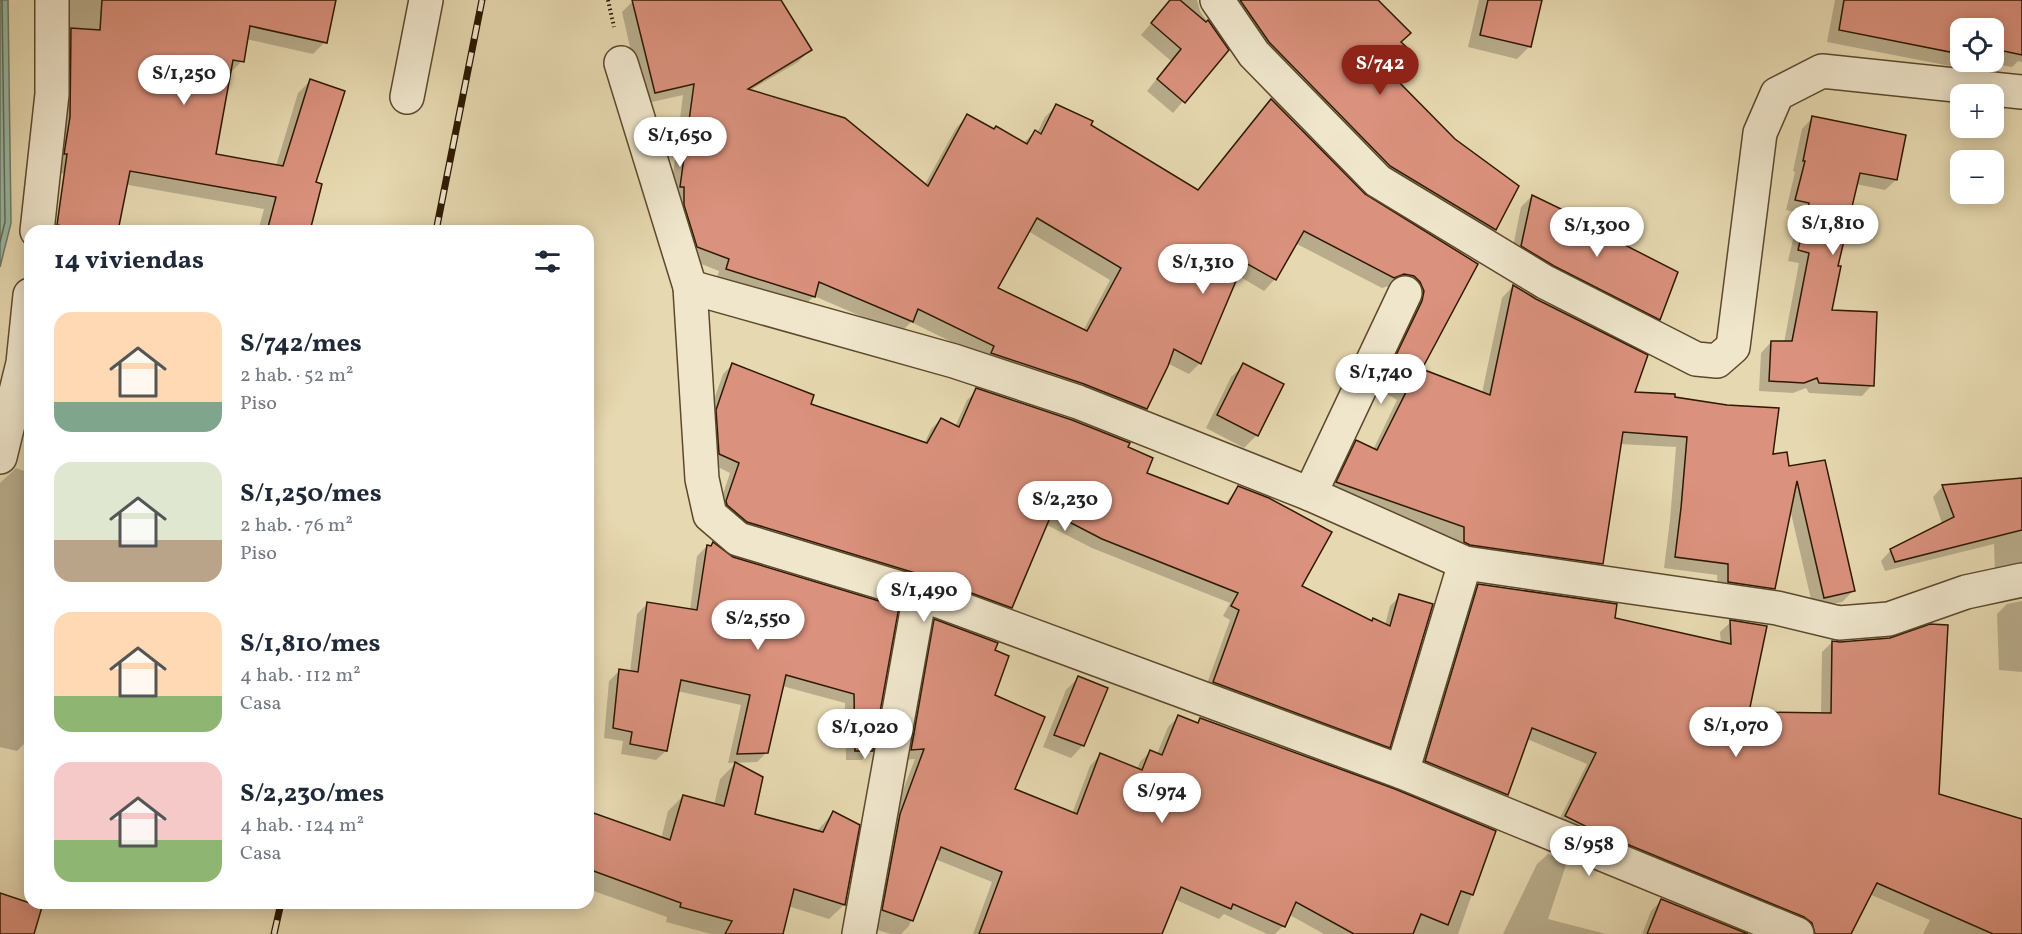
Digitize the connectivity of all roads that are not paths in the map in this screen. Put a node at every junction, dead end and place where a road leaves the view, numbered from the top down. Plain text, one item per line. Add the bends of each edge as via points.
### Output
1 (52, 0) edge
2 (426, 0) edge
3 (1217, 0) edge
4 (621, 63) dead end
5 (2022, 92) edge
6 (407, 97) dead end
7 (38, 225) edge
8 (690, 287) junction
9 (1405, 293) dead end
10 (24, 346) edge
11 (0, 457) edge
12 (1310, 494) junction
13 (1464, 563) junction
14 (2022, 580) edge
15 (920, 594) junction
16 (1402, 772) junction
17 (859, 934) edge
18 (1797, 934) edge

1 - 7 street via 52,94
2 - 6 street
3 - 5 street via 1254,54 1378,181 1545,282 1696,359 1717,361 1733,347 1760,133 1777,94 1822,71
4 - 8 street
8 - 12 street via 954,361 1078,402
8 - 15 street via 702,479 710,515 738,539
9 - 12 street
10 - 11 street
12 - 13 street
13 - 14 street via 1777,608 1839,623 1889,619 1966,592
13 - 16 street
15 - 16 street
15 - 17 street
16 - 18 street

